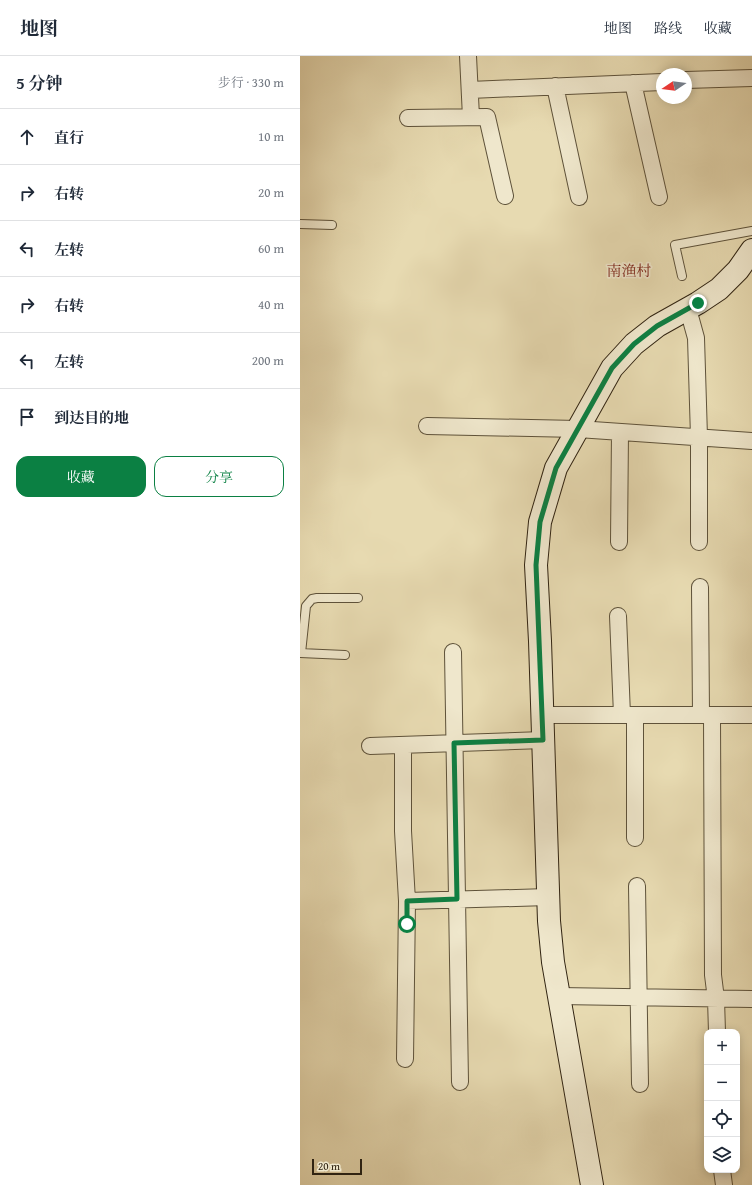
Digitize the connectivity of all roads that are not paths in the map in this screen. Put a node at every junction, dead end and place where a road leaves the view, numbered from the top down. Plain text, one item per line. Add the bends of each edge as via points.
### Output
1 (468, 56) edge
2 (752, 78) edge
3 (692, 80) edge
4 (656, 82) edge
5 (633, 83) junction
6 (555, 86) junction
7 (470, 90) junction
8 (471, 117) junction
9 (408, 118) dead end
10 (505, 196) dead end
11 (579, 197) dead end
12 (659, 197) dead end
13 (300, 224) edge
14 (332, 225) dead end
15 (752, 231) edge
16 (752, 250) edge
17 (682, 276) dead end
18 (688, 309) junction
19 (427, 426) dead end
20 (578, 429) junction
21 (620, 432) junction
22 (699, 437) junction
23 (752, 441) edge
24 (619, 542) dead end
25 (698, 542) dead end
26 (700, 587) dead end
27 (358, 598) dead end
28 (618, 616) dead end
29 (453, 652) dead end
30 (301, 653) edge
31 (345, 655) dead end
32 (542, 715) junction
33 (629, 715) junction
34 (707, 715) junction
35 (752, 715) edge
36 (543, 740) junction
37 (454, 743) junction
38 (403, 745) junction
39 (370, 746) dead end
40 (635, 838) dead end
41 (637, 886) dead end
42 (548, 897) junction
43 (457, 899) junction
44 (407, 901) junction
45 (559, 996) junction
46 (639, 997) junction
47 (716, 999) junction
48 (752, 999) edge
49 (717, 1029) edge
50 (405, 1059) dead end
51 (460, 1082) dead end
52 (640, 1084) dead end
53 (722, 1173) edge
54 (592, 1185) edge
55 (724, 1185) edge

1 - 7 street
2 - 3 street
4 - 5 street
5 - 6 street
5 - 12 street
6 - 7 street
6 - 11 street
7 - 8 street
8 - 9 street
8 - 10 street via 487,117
13 - 14 lane
15 - 17 lane via 675,246
16 - 18 street via 738,270 719,289
18 - 20 street via 657,326 634,344 612,368
18 - 22 street via 696,338
19 - 20 street
20 - 21 street
20 - 32 street via 556,468 540,522 536,565
21 - 22 street
21 - 24 street
22 - 23 street
22 - 25 street
26 - 34 street
27 - 30 lane via 312,599 306,606
28 - 33 street
29 - 37 street
30 - 31 lane
32 - 33 street
32 - 36 street
33 - 34 street
33 - 40 street
34 - 35 street
34 - 47 street via 713,975
36 - 37 street
36 - 42 street
37 - 38 street
37 - 43 street
38 - 39 street
38 - 44 street via 403,831
41 - 46 street
42 - 43 street
42 - 45 street via 553,962
43 - 44 street
43 - 51 street
44 - 50 street
45 - 46 street
45 - 54 street
46 - 47 street
46 - 52 street
47 - 48 street
47 - 49 street
53 - 55 street

